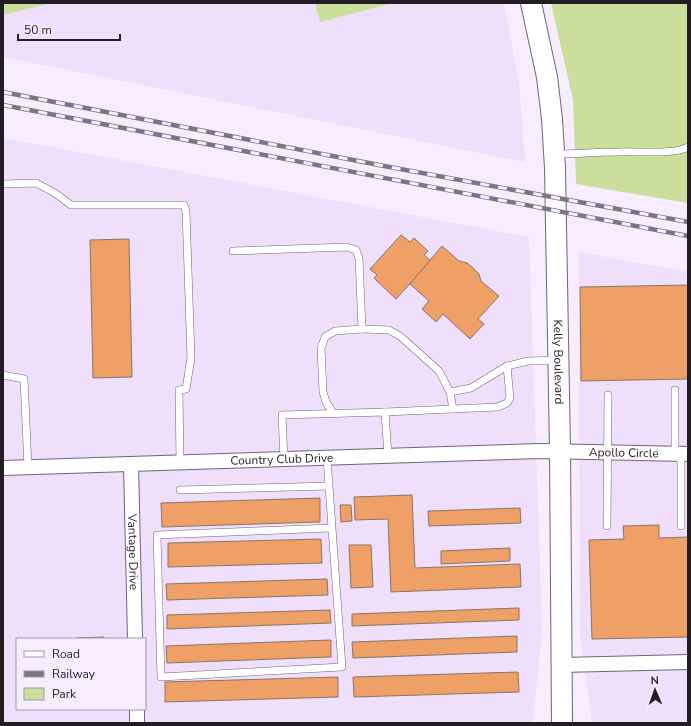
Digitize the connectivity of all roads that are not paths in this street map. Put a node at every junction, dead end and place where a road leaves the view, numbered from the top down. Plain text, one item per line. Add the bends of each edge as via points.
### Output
1 (531, 3) edge
2 (688, 147) edge
3 (554, 155) junction
4 (3, 184) edge
5 (233, 251) dead end
6 (362, 329) junction
7 (558, 360) junction
8 (507, 366) junction
9 (3, 375) edge
10 (675, 390) dead end
11 (450, 392) junction
12 (608, 395) dead end
13 (452, 409) junction
14 (385, 412) junction
15 (333, 413) junction
16 (560, 451) junction
17 (608, 452) junction
18 (681, 454) edge
19 (388, 456) junction
20 (327, 458) junction
21 (284, 459) junction
22 (180, 462) junction
23 (131, 464) junction
24 (28, 467) junction
25 (3, 468) edge
26 (329, 486) junction
27 (180, 490) dead end
28 (607, 526) dead end
29 (681, 526) dead end
30 (332, 528) junction
31 (135, 638) edge
32 (688, 662) edge
33 (561, 665) junction
34 (137, 710) edge
35 (138, 723) edge
36 (562, 723) edge

1 - 3 street, Kelly Boulevard via 547,77
2 - 3 lane via 683,150
3 - 7 street, Kelly Boulevard
4 - 22 lane via 36,183 71,205 184,205 190,358 186,389 179,390
5 - 6 lane via 347,247 356,250 359,258
6 - 11 lane via 389,330 400,336 439,371
6 - 15 lane via 335,331 325,337 321,348 323,392
7 - 8 lane via 528,361
7 - 16 street, Kelly Boulevard
8 - 11 lane via 471,388
8 - 13 lane via 510,398 507,403 498,407
9 - 24 lane via 24,379
10 - 18 lane
11 - 13 lane
12 - 17 lane
13 - 14 lane
14 - 15 lane
14 - 19 lane
15 - 21 lane via 282,415
16 - 17 street, Apollo Circle
16 - 19 street, Country Club Drive
16 - 33 street, Kelly Boulevard
17 - 18 street, Apollo Circle
17 - 28 lane
18 - 29 lane
19 - 20 street, Country Club Drive
20 - 21 street, Country Club Drive
20 - 26 lane
21 - 22 street, Country Club Drive
22 - 23 street, Country Club Drive
23 - 24 street, Country Club Drive
23 - 31 street, Vantage Drive
24 - 25 street, Country Club Drive
26 - 27 lane
26 - 30 lane
30 - 30 lane via 342,668 161,676 157,535
32 - 33 street
33 - 36 street, Kelly Boulevard
34 - 35 street

